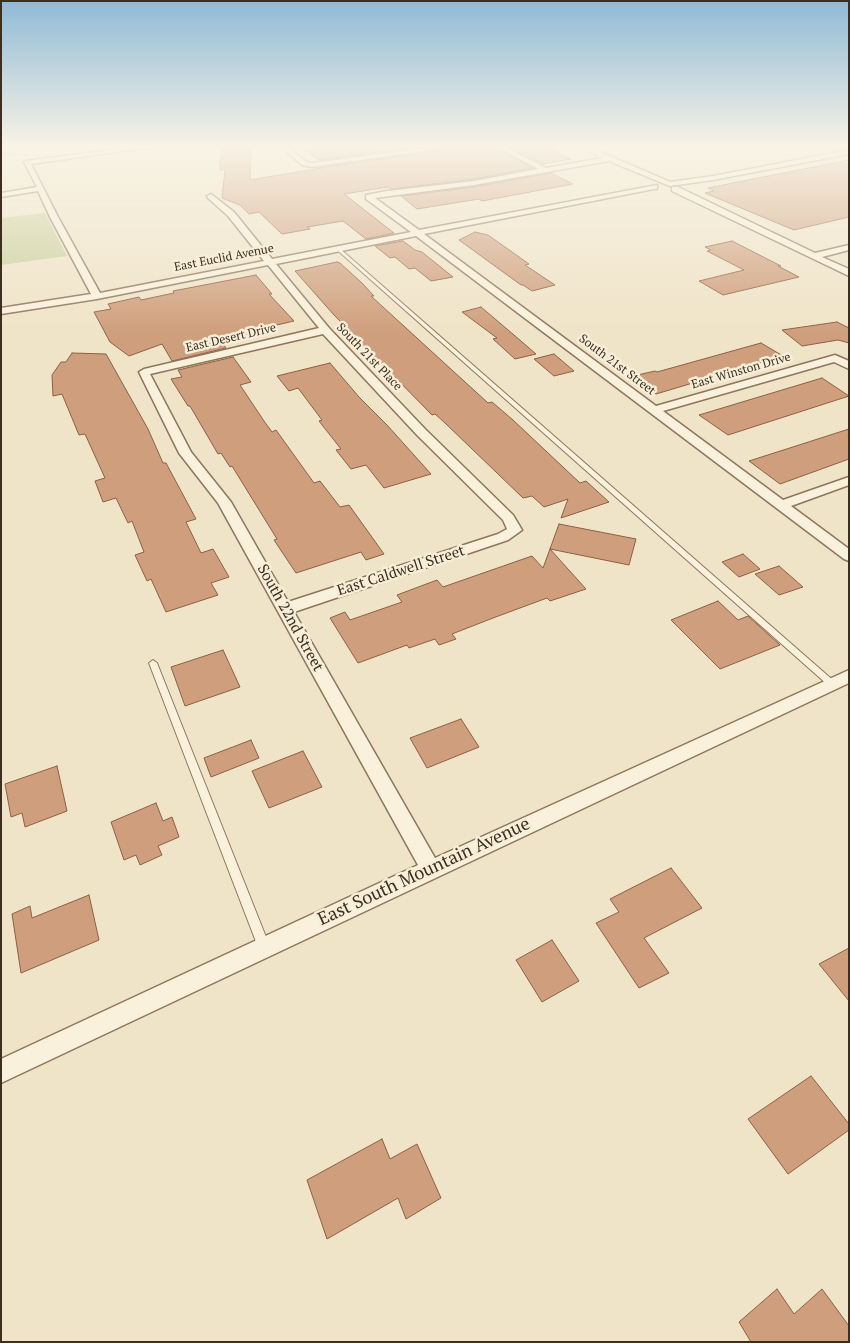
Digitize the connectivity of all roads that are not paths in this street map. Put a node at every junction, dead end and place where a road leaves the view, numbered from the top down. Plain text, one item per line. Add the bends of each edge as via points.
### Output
1 (50, 208) edge
2 (224, 208) edge
3 (384, 208) edge
4 (545, 208) edge
5 (713, 208) edge
6 (417, 232) junction
7 (849, 247) edge
8 (338, 248) junction
9 (814, 256) junction
10 (270, 262) junction
11 (849, 273) edge
12 (97, 296) junction
13 (1, 311) edge
14 (325, 330) junction
15 (835, 358) joint
16 (849, 366) edge
17 (144, 372) joint
18 (654, 410) junction
19 (849, 481) edge
20 (782, 505) junction
21 (516, 530) joint
22 (849, 556) edge
23 (285, 608) junction
24 (153, 663) dead end
25 (841, 680) edge
26 (431, 869) junction
27 (264, 947) junction
28 (1, 1071) edge

1 - 12 street
2 - 10 street, South 21st Place
3 - 6 street, South 21st Street
4 - 6 street, East Euclid Avenue
5 - 9 street
6 - 8 street, East Euclid Avenue
6 - 18 street, South 21st Street
7 - 9 street
8 - 10 street, East Euclid Avenue
8 - 25 lane
9 - 11 street
10 - 12 street, East Euclid Avenue
10 - 14 street, South 21st Place
12 - 13 street, East Euclid Avenue
14 - 17 street, East Desert Drive
14 - 21 street, South 21st Place via 508,518
15 - 16 street
15 - 18 street, East Winston Drive
17 - 23 street, South 22nd Street via 185,453 224,502
18 - 20 street, South 21st Street
19 - 20 street
20 - 22 street, South 21st Street
21 - 23 street, East Caldwell Street
23 - 26 street, South 22nd Street
24 - 27 lane
25 - 26 street, East South Mountain Avenue
26 - 27 street, East South Mountain Avenue
27 - 28 street, East South Mountain Avenue

